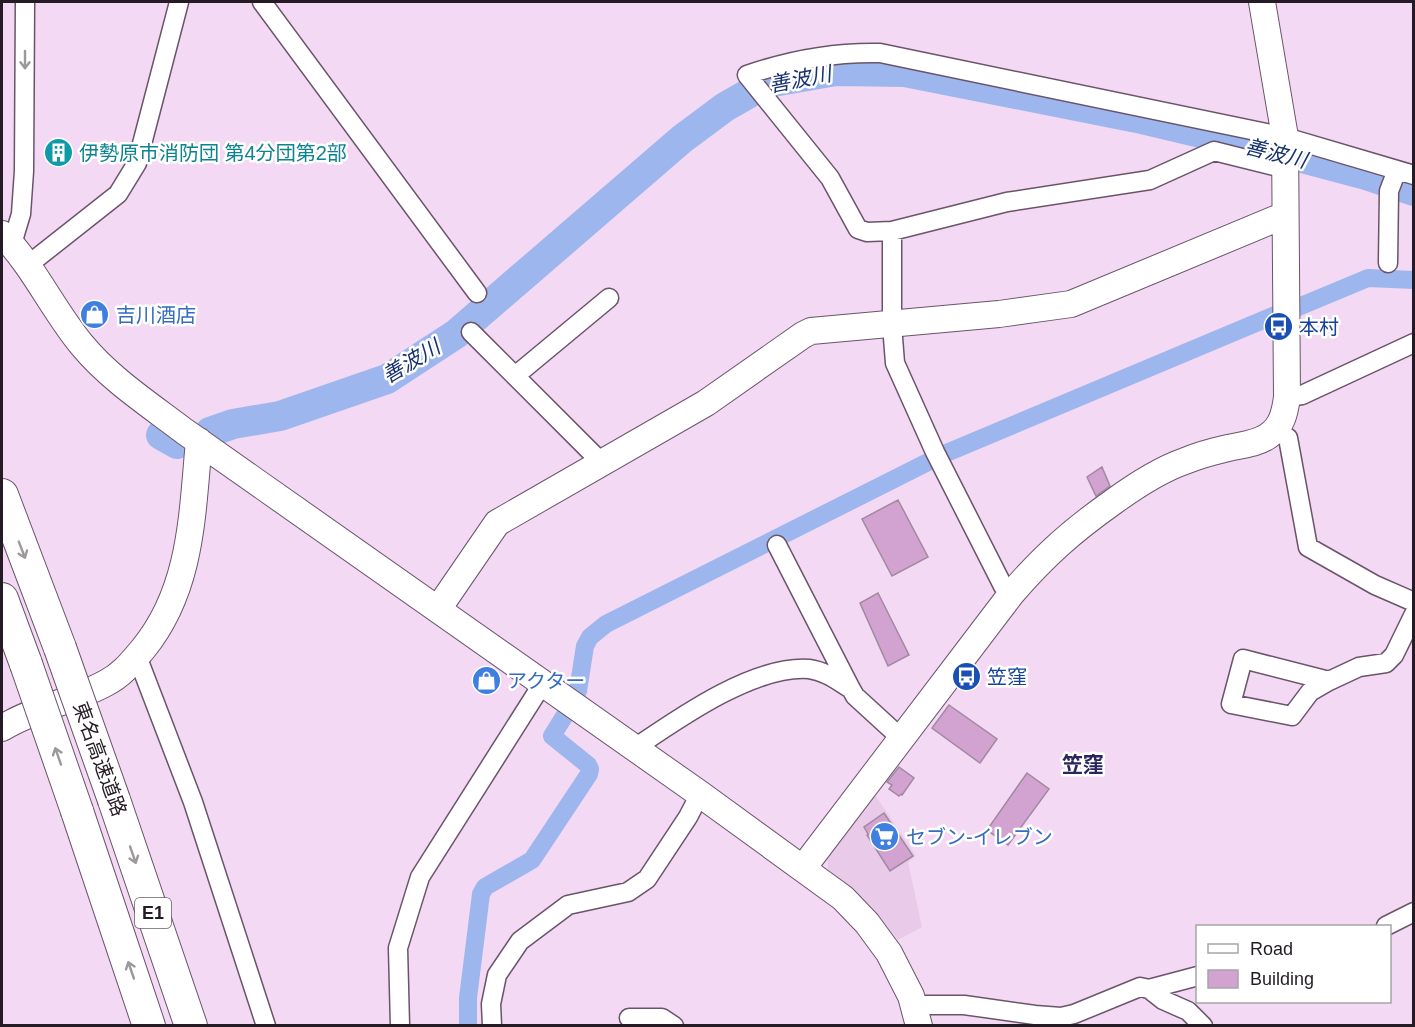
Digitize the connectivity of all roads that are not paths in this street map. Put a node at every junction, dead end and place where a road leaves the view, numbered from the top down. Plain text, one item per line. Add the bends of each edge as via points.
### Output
1 (25, 2) edge
2 (179, 2) edge
3 (262, 2) edge
4 (1262, 2) edge
5 (1286, 153) junction
6 (1405, 172) edge
7 (1285, 215) junction
8 (892, 231) junction
9 (7, 239) edge
10 (1388, 262) dead end
11 (28, 265) junction
12 (477, 293) dead end
13 (609, 298) dead end
14 (892, 325) junction
15 (471, 332) dead end
16 (1413, 343) edge
17 (515, 376) junction
18 (1287, 397) junction
19 (1276, 430) junction
20 (199, 441) junction
21 (603, 464) junction
22 (2, 495) edge
23 (777, 545) dead end
24 (1012, 593) junction
25 (2, 599) edge
26 (1413, 602) edge
27 (438, 609) junction
28 (1413, 614) edge
29 (137, 656) junction
30 (1329, 681) junction
31 (543, 683) junction
32 (850, 689) junction
33 (2, 728) edge
34 (902, 739) junction
35 (635, 748) junction
36 (700, 794) junction
37 (803, 868) junction
38 (1413, 912) edge
39 (1390, 925) edge
40 (1196, 976) edge
41 (1149, 988) junction
42 (917, 1015) edge
43 (629, 1018) dead end
44 (1031, 1020) edge
45 (149, 1026) edge
46 (191, 1026) edge
47 (266, 1026) edge
48 (399, 1026) edge
49 (492, 1026) edge
50 (674, 1026) edge
51 (1203, 1026) edge

1 -> 9 street via 21,214
2 - 11 street via 137,163 118,194
3 - 12 street
4 - 5 street
5 - 6 street
5 - 7 street
5 - 8 street via 1214,151 1150,180 1007,202
5 - 8 street via 880,53 828,56 747,75 830,178 858,229
6 - 10 street via 1389,191
7 - 14 street via 1071,304
7 - 18 street
8 - 14 street
9 - 11 street
11 - 20 street via 82,345 104,368
13 - 17 street
14 - 21 street via 811,331 706,404
14 - 24 street via 895,363 1003,586
15 - 17 street
16 - 18 street via 1302,395
17 - 21 street
18 - 19 street
19 - 24 street via 1255,442 1183,461 1145,481 1073,531 1038,562
19 - 26 street via 1288,438 1308,547
20 - 27 street
20 - 29 street via 184,568 165,616
21 - 27 street via 497,523
22 -> 46 highway, 東名高速道路 / E1, bridge via 60,648
23 - 32 street
24 - 34 street
45 -> 25 highway, 東名高速道路 / E1, bridge
27 - 31 street
28 - 30 street via 1394,655 1386,663 1359,667
29 - 33 street via 106,683
29 - 47 street via 193,802
30 - 30 street via 1310,692 1292,716 1232,704 1243,659
31 - 35 street
31 - 48 street via 420,877 399,948
32 - 34 street
32 - 35 street via 810,669 775,673 695,707
34 - 37 street
35 - 36 street
36 - 37 street
36 - 49 street via 647,879 628,892 568,905 520,941 497,975 491,1004
37 - 42 street via 843,898 867,923 889,953
38 - 39 street
40 - 41 street
41 - 44 street via 1140,987 1074,1014
41 - 51 street via 1188,1011
42 - 44 street via 964,1005
43 - 50 street via 662,1018

